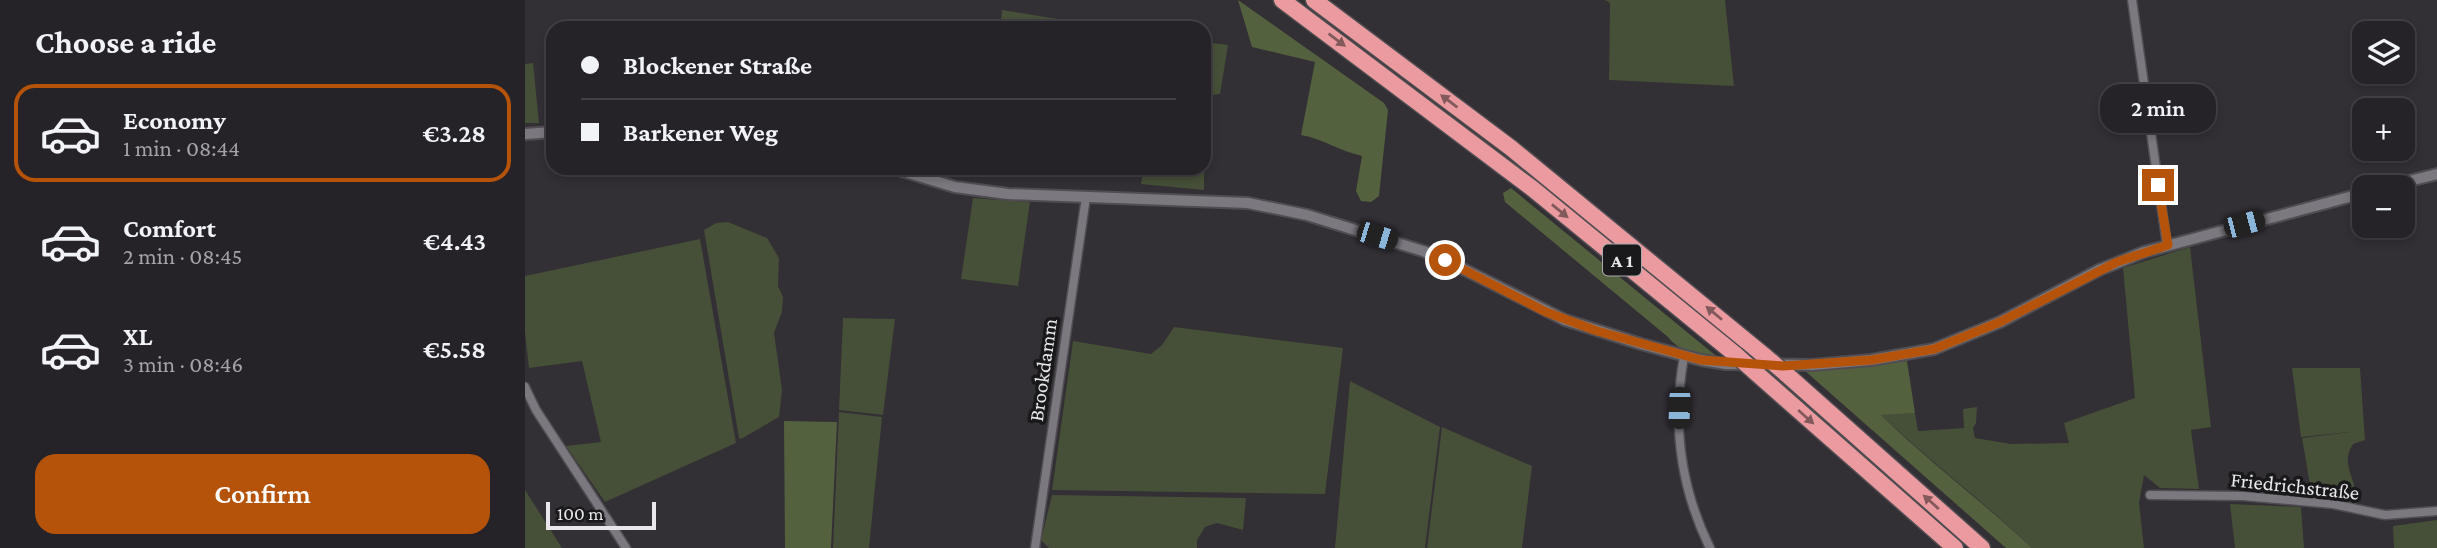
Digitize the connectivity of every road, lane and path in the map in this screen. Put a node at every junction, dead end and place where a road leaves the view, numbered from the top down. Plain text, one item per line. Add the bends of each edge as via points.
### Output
1 (1282, 0) edge
2 (1314, 0) edge
3 (2132, 0) edge
4 (546, 132) edge
5 (525, 134) edge
6 (2437, 174) edge
7 (913, 175) edge
8 (2415, 180) edge
9 (2352, 196) edge
10 (1086, 197) junction
11 (2168, 245) junction
12 (1684, 356) junction
13 (525, 387) edge
14 (2150, 495) dead end
15 (2437, 511) edge
16 (626, 548) edge
17 (1035, 548) edge
18 (1710, 548) edge
19 (1955, 548) edge
20 (1982, 548) edge

1 -> 19 highway, A 1, bridge via 1503,166 1736,355
20 -> 2 highway, A 1, bridge via 1766,357 1507,145
3 - 11 street
4 - 5 street
6 - 8 street
7 - 10 street via 1008,194
9 - 11 street
10 - 12 street via 1248,203 1307,215 1445,260 1565,320
10 - 17 street, Brookdamm
11 - 12 street via 2117,262 2000,322 1919,353 1783,366 1726,364
12 - 18 street via 1680,453 1695,513
13 - 16 street
14 - 15 street, Friedrichstraße via 2243,496 2385,514

